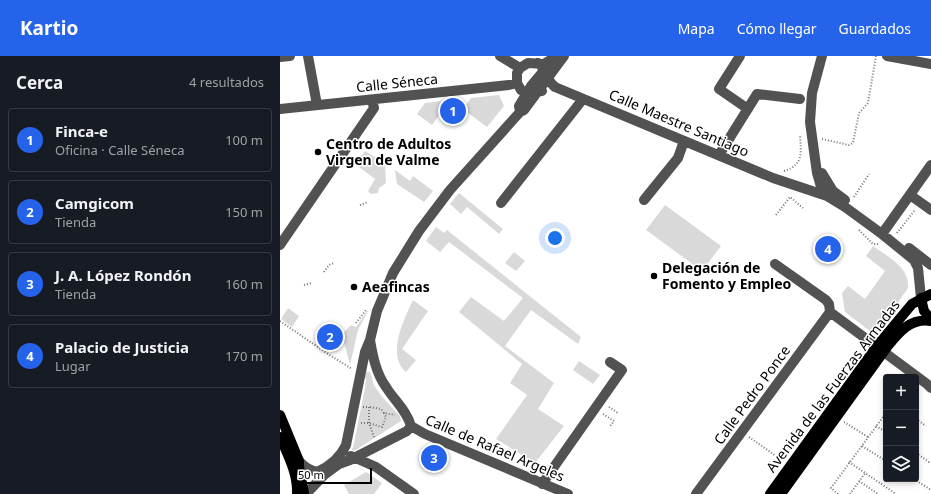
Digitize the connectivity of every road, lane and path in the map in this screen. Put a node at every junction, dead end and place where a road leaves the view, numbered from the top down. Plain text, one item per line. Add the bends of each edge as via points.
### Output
1 (290, 56) edge
2 (308, 56) edge
3 (500, 56) edge
4 (558, 56) edge
5 (740, 56) edge
6 (822, 56) edge
7 (876, 56) edge
8 (887, 56) edge
9 (280, 57) edge
10 (931, 64) edge
11 (520, 68) junction
12 (543, 71) junction
13 (517, 83) junction
14 (555, 87) junction
15 (538, 92) junction
16 (527, 93) junction
17 (583, 99) junction
18 (800, 99) dead end
19 (372, 100) junction
20 (317, 104) junction
21 (748, 108) junction
22 (280, 109) edge
23 (520, 112) junction
24 (800, 129) dead end
25 (821, 132) dead end
26 (684, 140) junction
27 (719, 155) junction
28 (815, 159) junction
29 (931, 165) edge
30 (869, 174) dead end
31 (773, 178) junction
32 (910, 195) junction
33 (827, 196) junction
34 (644, 200) dead end
35 (368, 202) dead end
36 (501, 203) dead end
37 (850, 203) junction
38 (921, 203) junction
39 (360, 205) dead end
40 (804, 208) dead end
41 (931, 210) edge
42 (776, 214) dead end
43 (856, 224) dead end
44 (884, 232) junction
45 (890, 242) junction
46 (280, 245) edge
47 (334, 263) dead end
48 (775, 264) dead end
49 (931, 265) edge
50 (324, 272) dead end
51 (312, 283) dead end
52 (304, 285) dead end
53 (920, 288) junction
54 (931, 294) edge
55 (921, 298) junction
56 (912, 304) junction
57 (366, 310) dead end
58 (830, 312) junction
59 (931, 320) edge
60 (280, 321) edge
61 (356, 323) dead end
62 (333, 333) dead end
63 (338, 337) dead end
64 (370, 340) junction
65 (880, 349) junction
66 (610, 362) dead end
67 (378, 373) junction
68 (360, 374) junction
69 (931, 388) edge
70 (353, 407) junction
71 (369, 407) junction
72 (613, 410) dead end
73 (384, 413) junction
74 (618, 413) dead end
75 (280, 415) edge
76 (837, 416) junction
77 (883, 417) edge
78 (608, 418) dead end
79 (919, 421) edge
80 (369, 423) junction
81 (410, 423) junction
82 (610, 426) dead end
83 (876, 426) junction
84 (926, 426) dead end
85 (883, 430) edge
86 (742, 432) junction
87 (280, 437) edge
88 (868, 438) junction
89 (346, 445) junction
90 (862, 446) junction
91 (375, 447) junction
92 (919, 455) edge
93 (354, 458) junction
94 (883, 459) edge
95 (299, 461) junction
96 (931, 461) edge
97 (849, 462) junction
98 (790, 466) junction
99 (376, 467) junction
100 (866, 472) junction
101 (859, 481) junction
102 (919, 482) edge
103 (542, 484) junction
104 (931, 490) edge
105 (297, 494) edge
106 (305, 494) edge
107 (414, 494) edge
108 (568, 494) edge
109 (696, 494) edge
110 (770, 494) edge
111 (781, 494) edge
112 (838, 494) edge
113 (850, 494) edge
114 (878, 494) edge
115 (896, 494) edge

1 - 9 street
2 - 20 street
3 - 11 street
4 - 12 street via 549,70
4 - 12 street via 544,64
5 - 21 street via 719,90
6 - 28 street via 810,108
7 - 25 path via 868,103 859,113 853,143 849,145 822,139
8 - 10 street
11 - 12 street via 528,63
11 - 13 street
12 - 14 street, Calle Maestre Santiago
12 - 15 street
12 - 16 street
13 - 16 street via 521,90
13 - 19 street, Calle Séneca via 509,86
14 - 15 street
14 - 17 street, Calle Maestre Santiago
15 - 16 street
15 - 23 street
16 - 23 street via 520,106
17 - 26 street, Calle Maestre Santiago
17 - 36 street
18 - 21 street via 757,94
19 - 20 street, Calle Séneca
19 - 46 street via 374,108
20 - 22 street, Calle Séneca
21 - 27 street
23 - 64 street via 450,190 419,231 393,273 377,311
24 - 31 path via 802,151 797,164 784,171 777,170
26 - 27 street, Calle Maestre Santiago
26 - 34 street via 678,158
27 - 31 street, Calle Maestre Santiago
28 - 33 street via 821,187
28 - 37 street via 833,191
29 - 32 street
30 - 37 path
31 - 33 street, Calle Maestre Santiago
32 - 38 street
32 - 44 street
33 - 44 street, Calle Maestre Santiago
35 - 39 path
37 - 44 street
38 - 41 street
38 - 45 path
40 - 42 path via 790,197
43 - 45 path via 859,231 872,244
44 - 45 street
45 - 49 street
45 - 53 street via 914,260 918,268
47 - 50 path
48 - 58 street via 826,300
51 - 52 path
53 - 55 street
53 - 56 street
54 - 55 main road, Avenida de las Fuerzas Armadas
55 - 56 main road, Avenida de las Fuerzas Armadas
55 - 59 main road via 924,311
56 - 65 main road, Avenida de las Fuerzas Armadas
57 - 61 path
58 - 65 street
58 - 86 street, Calle Pedro Ponce
59 - 65 main road, Avenida de las Fuerzas Armadas via 909,324
60 - 68 path
62 - 63 path
64 - 67 street
64 - 68 street
65 - 69 street
65 - 76 main road, Avenida de las Fuerzas Armadas
65 - 98 main road, Avenida de las Fuerzas Armadas
66 - 103 street via 622,370
67 - 68 street via 369,368
67 - 81 street
68 - 70 street
70 - 71 path
70 - 89 street
71 - 73 path via 381,408
71 - 80 path
72 - 74 path
73 - 80 path via 386,417 382,427
73 - 81 path
75 - 95 main road
76 - 88 path
76 - 111 main road, Avenida de las Fuerzas Armadas
77 - 83 path
78 - 82 path via 614,421
79 - 84 path
80 - 91 path
81 - 91 street via 407,431
81 - 103 street, Calle de Rafael Argeles via 432,437
83 - 85 path
83 - 88 path
86 - 98 path
86 - 109 street, Calle Pedro Ponce
87 - 105 main road via 292,466
88 - 90 path
89 - 93 street via 348,453
89 - 95 street via 334,462 317,472
90 - 94 path
90 - 97 path
91 - 93 street
91 - 99 street via 370,456
92 - 96 path
93 - 99 street
93 - 106 street via 339,464 324,475
95 - 106 main road via 298,467
97 - 100 path
97 - 112 path via 831,488
98 - 110 main road, Avenida de las Fuerzas Armadas
99 - 107 street
100 - 101 path
100 - 115 path
101 - 113 path
101 - 114 path
102 - 104 path
103 - 108 street, Calle de Rafael Argeles

